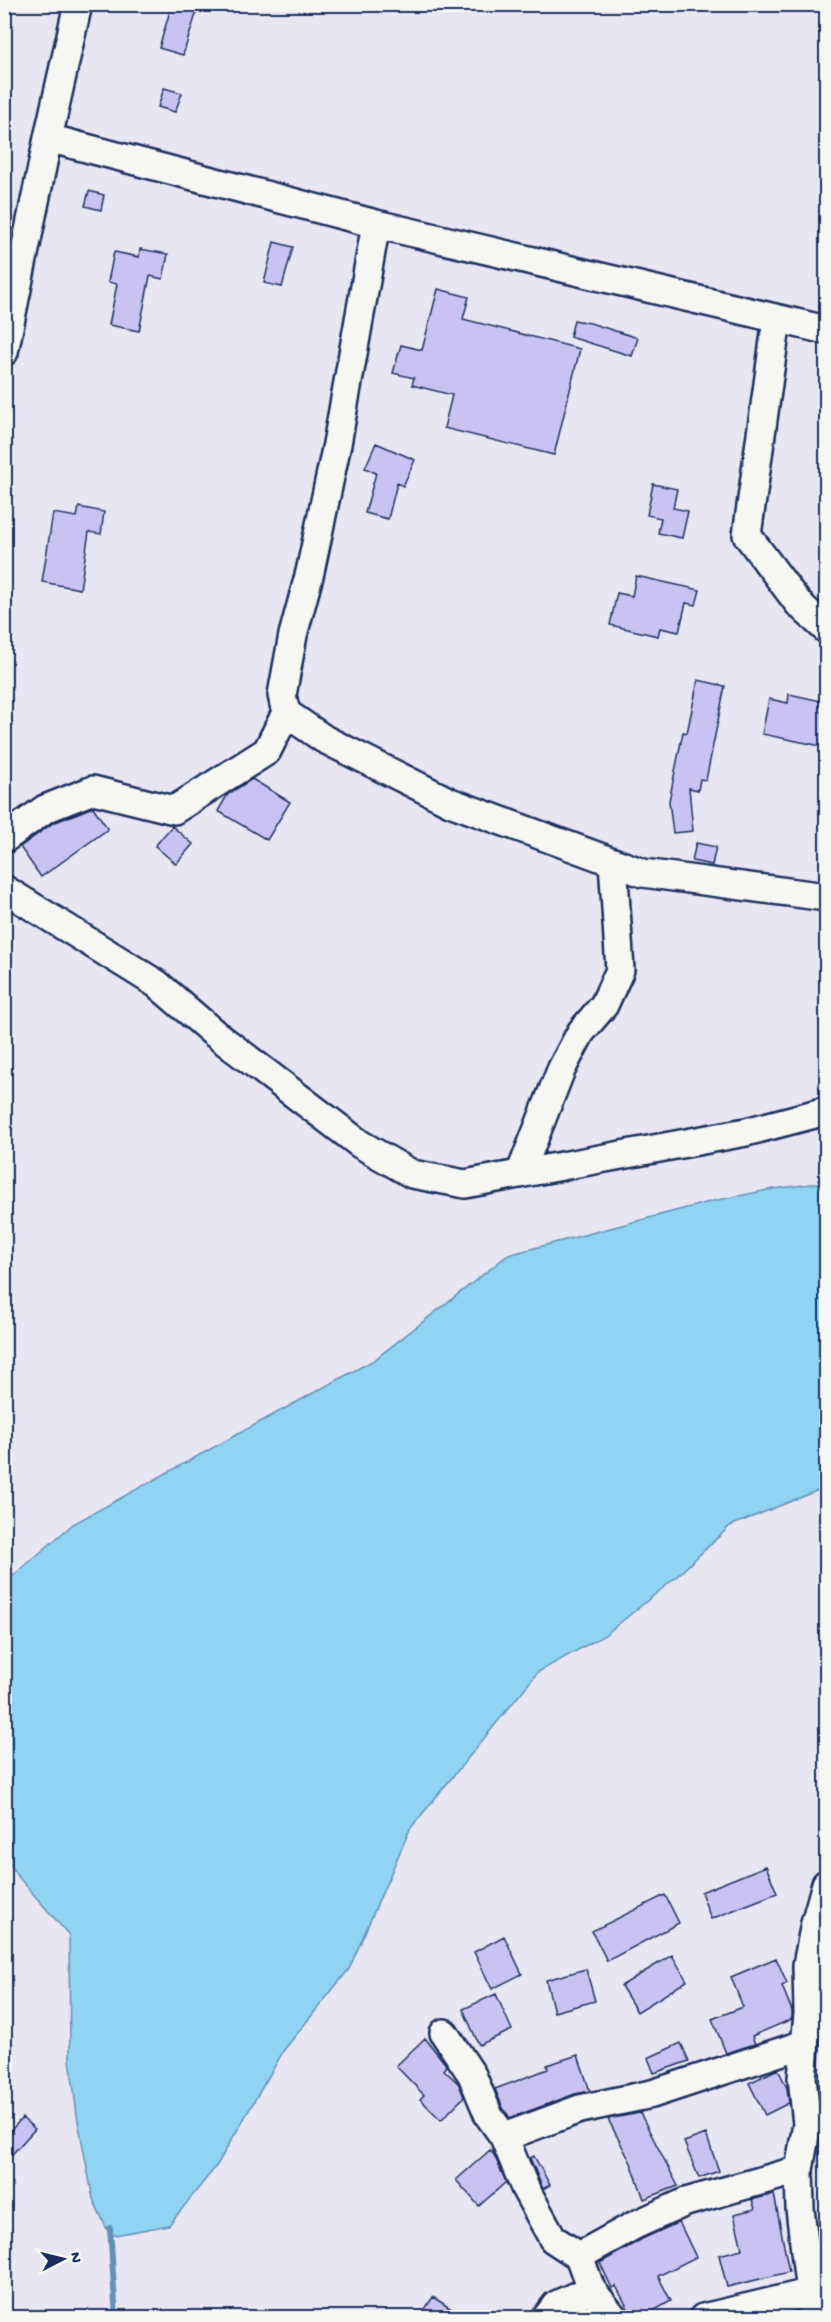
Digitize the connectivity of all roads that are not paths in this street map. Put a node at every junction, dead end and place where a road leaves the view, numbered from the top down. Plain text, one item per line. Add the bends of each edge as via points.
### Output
1 (78, 4) edge
2 (48, 138) junction
3 (376, 224) junction
4 (777, 318) junction
5 (826, 330) edge
6 (4, 352) edge
7 (826, 629) edge
8 (286, 712) junction
9 (4, 839) edge
10 (613, 862) junction
11 (4, 889) edge
12 (826, 897) edge
13 (826, 1111) edge
14 (520, 1174) junction
15 (826, 1884) edge
16 (817, 2016) edge
17 (444, 2033) dead end
18 (804, 2044) junction
19 (817, 2125) edge
20 (504, 2137) junction
21 (799, 2170) junction
22 (579, 2256) junction
23 (591, 2289) junction
24 (818, 2290) edge
25 (546, 2318) edge
26 (614, 2318) edge
27 (703, 2318) edge
28 (813, 2318) edge

1 - 2 street
2 - 3 street
2 - 6 street
3 - 4 street
3 - 8 street via 338,444 293,635 282,696
4 - 5 street
4 - 7 street via 747,535 798,603
8 - 9 street via 267,751 174,810 93,790 45,809
8 - 10 street via 324,739 450,802
10 - 12 street via 643,873
10 - 14 street via 620,970 604,1005 581,1032 561,1070
11 - 14 street via 157,984 214,1033 360,1144 412,1174 465,1184
13 - 14 street via 746,1132
15 - 16 street via 807,1965
16 - 18 street
17 - 20 street via 472,2075 489,2116
18 - 19 street via 802,2078
18 - 20 street via 652,2094 580,2109
19 - 21 street
20 - 22 street via 525,2188 553,2239
21 - 22 street via 686,2202
21 - 24 street via 800,2209
22 - 23 street
23 - 25 street via 556,2305
23 - 26 street
24 - 27 street
24 - 28 street

